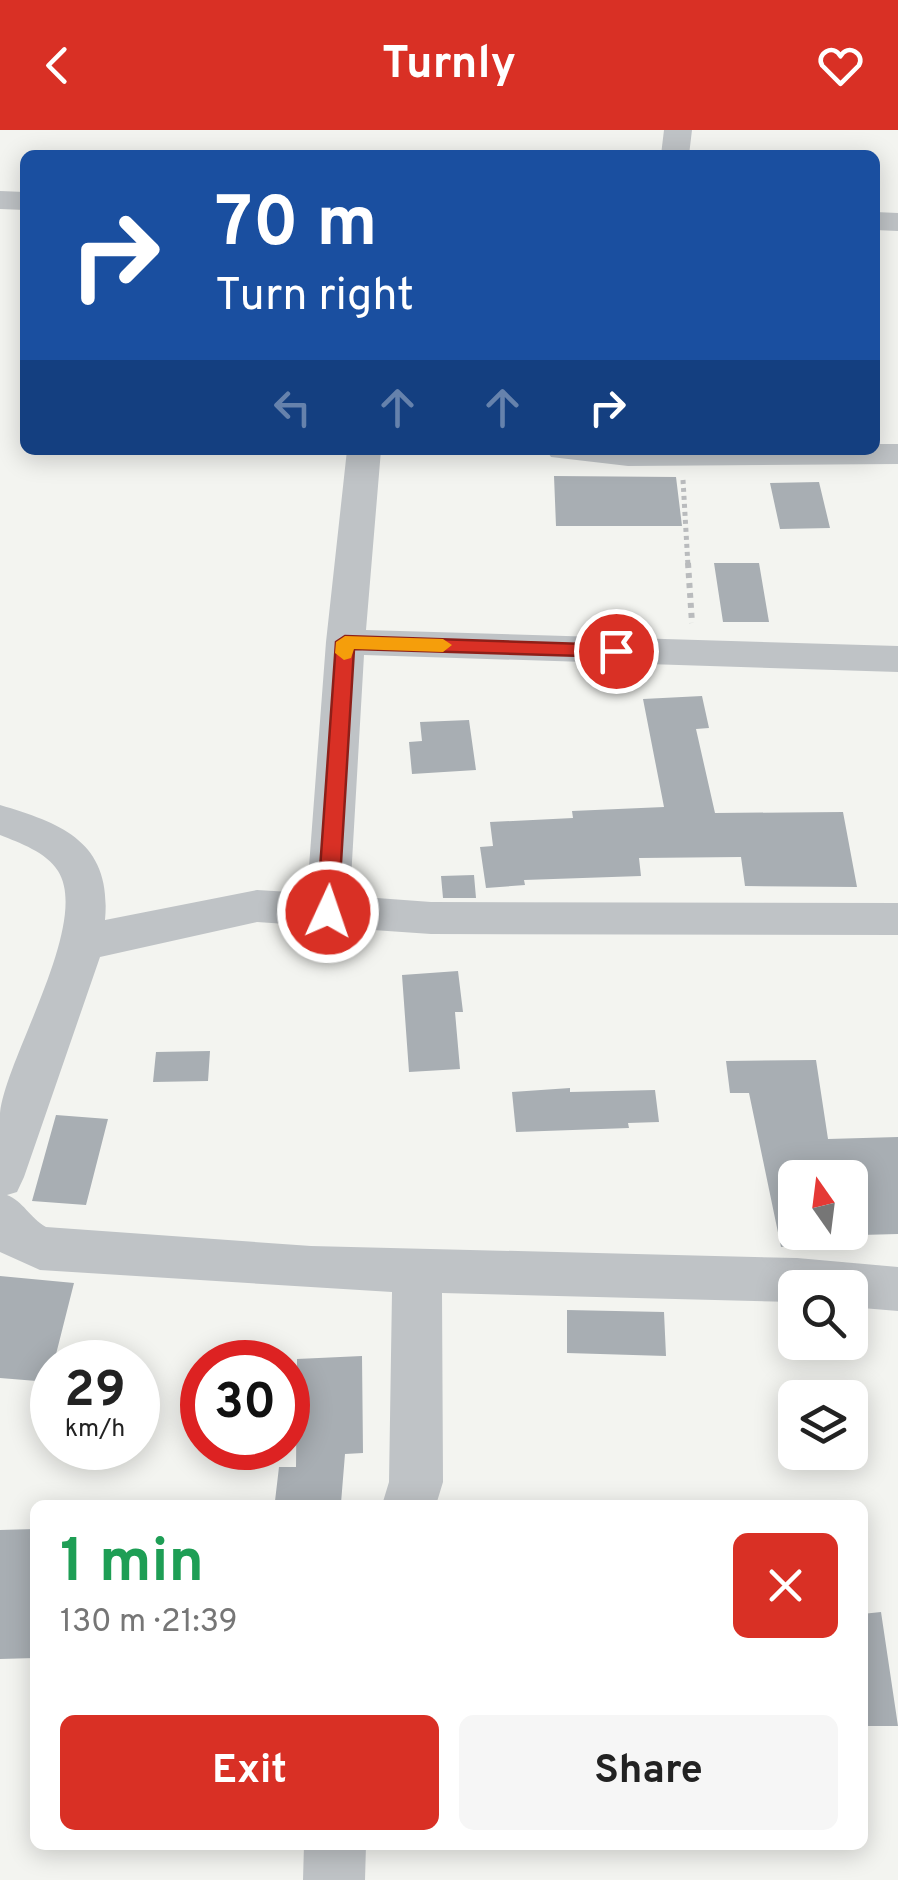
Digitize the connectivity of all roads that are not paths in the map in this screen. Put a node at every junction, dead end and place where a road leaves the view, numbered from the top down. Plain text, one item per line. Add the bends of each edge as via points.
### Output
1 (364, 455) edge
2 (345, 642) junction
3 (898, 659) edge
4 (0, 820) edge
5 (328, 912) junction
6 (898, 919) edge
7 (81, 948) junction
8 (0, 1177) edge
9 (0, 1214) edge
10 (417, 1270) junction
11 (898, 1289) edge
12 (411, 1500) edge
13 (334, 1850) edge
14 (334, 1880) edge

1 - 2 street
2 - 3 street
2 - 5 street
4 - 7 street via 60,846 77,866 85,894
5 - 6 street
5 - 7 street via 257,906 92,939
7 - 8 street
9 - 10 street via 15,1235 40,1248
10 - 11 street via 797,1280
10 - 12 street
13 - 14 street

